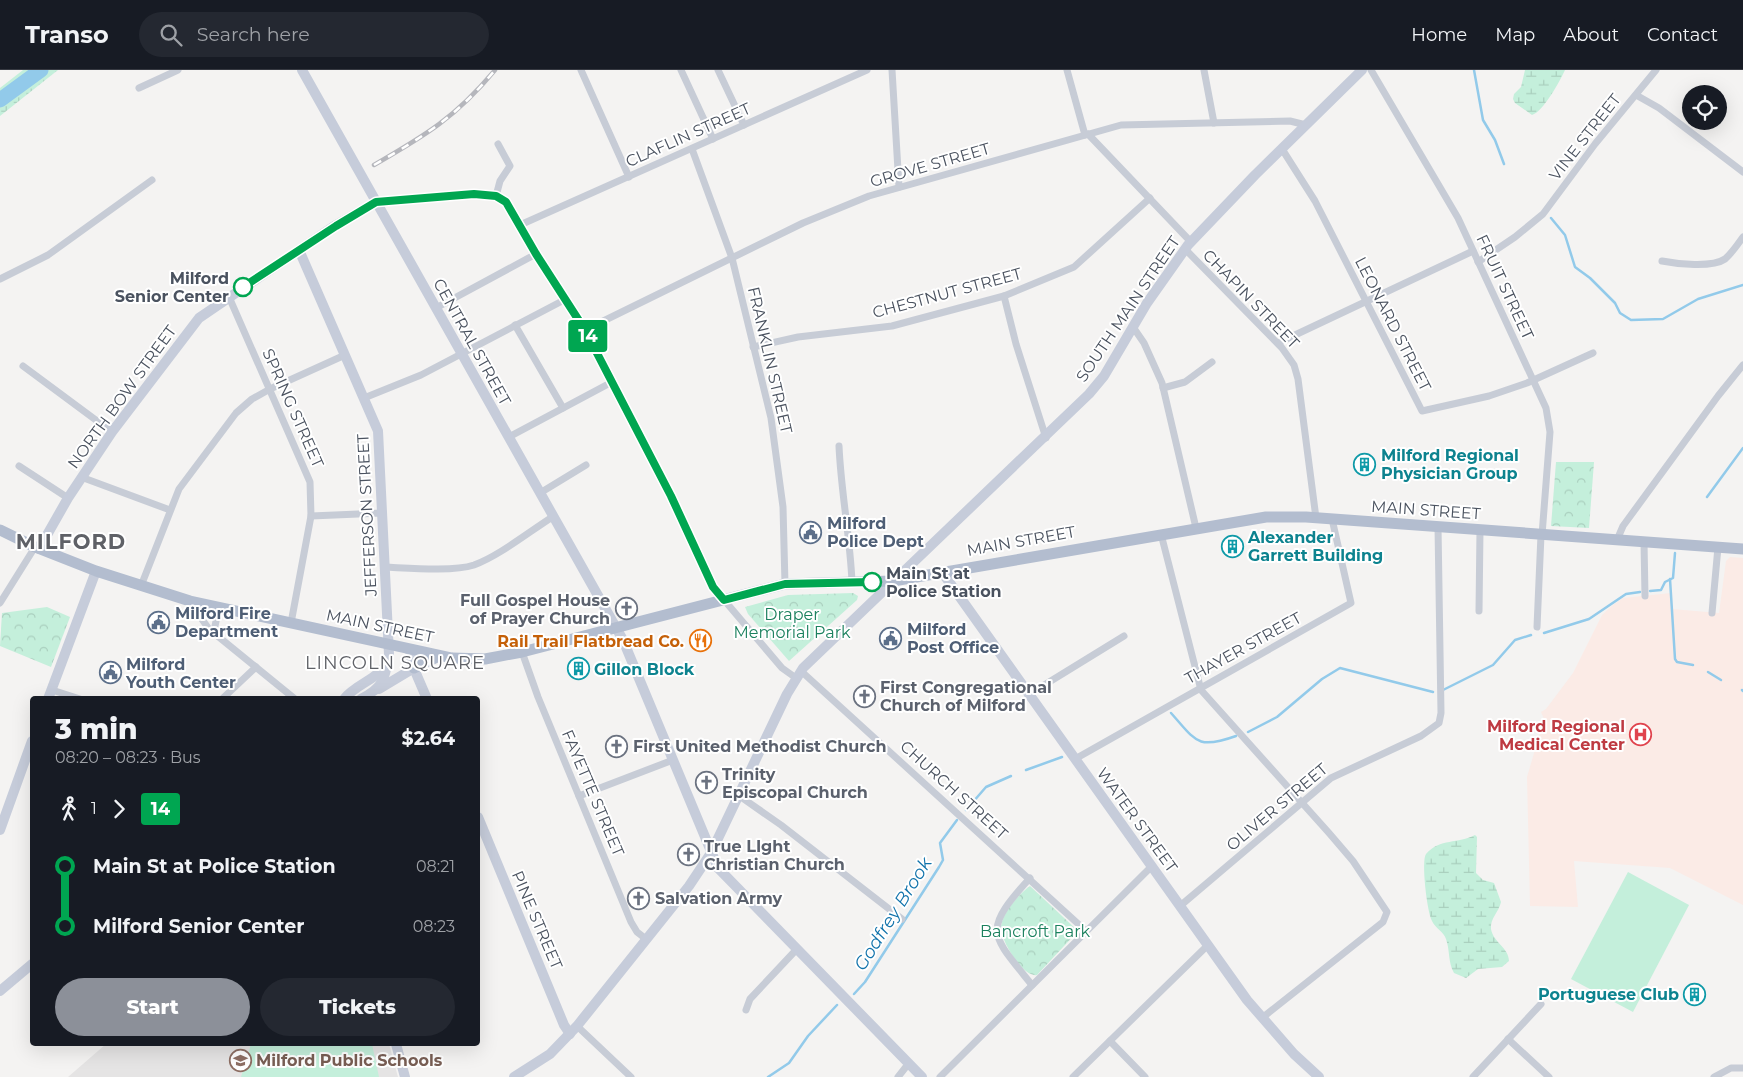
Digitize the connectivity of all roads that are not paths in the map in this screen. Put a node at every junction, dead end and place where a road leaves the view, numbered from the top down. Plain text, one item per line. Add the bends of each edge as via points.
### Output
1 (178, 70) edge
2 (302, 70) edge
3 (581, 70) edge
4 (681, 70) edge
5 (718, 70) edge
6 (867, 70) edge
7 (892, 70) edge
8 (1067, 70) edge
9 (1204, 70) edge
10 (1362, 70) edge
11 (1371, 70) edge
12 (1656, 70) edge
13 (139, 88) dead end
14 (1636, 95) junction
15 (1214, 123) junction
16 (1306, 125) junction
17 (744, 126) junction
18 (1087, 134) junction
19 (713, 140) junction
20 (498, 144) dead end
21 (1282, 148) junction
22 (692, 149) junction
23 (1743, 172) edge
24 (629, 177) junction
25 (152, 180) dead end
26 (899, 187) junction
27 (496, 196) junction
28 (1150, 198) junction
29 (376, 202) junction
30 (520, 225) junction
31 (1743, 237) edge
32 (1188, 246) junction
33 (299, 250) junction
34 (1473, 251) junction
35 (536, 254) junction
36 (732, 258) junction
37 (1662, 261) dead end
38 (1478, 262) junction
39 (0, 279) edge
40 (229, 296) junction
41 (1004, 296) junction
42 (566, 299) junction
43 (1366, 300) junction
44 (436, 308) junction
45 (515, 325) junction
46 (1133, 327) junction
47 (585, 330) junction
48 (1278, 343) junction
49 (753, 347) junction
50 (1593, 353) dead end
51 (462, 354) junction
52 (345, 355) junction
53 (1212, 362) dead end
54 (1743, 365) edge
55 (23, 366) dead end
56 (1533, 380) junction
57 (612, 382) junction
58 (270, 388) junction
59 (1163, 388) junction
60 (364, 398) junction
61 (563, 408) junction
62 (112, 432) junction
63 (509, 437) junction
64 (1046, 438) junction
65 (839, 446) dead end
66 (19, 466) dead end
67 (586, 466) dead end
68 (81, 477) junction
69 (540, 493) junction
70 (68, 498) junction
71 (170, 510) junction
72 (382, 513) junction
73 (311, 516) junction
74 (554, 516) junction
75 (1316, 518) junction
76 (1332, 519) junction
77 (1438, 527) junction
78 (1196, 528) junction
79 (0, 530) edge
80 (1480, 530) junction
81 (1161, 534) junction
82 (1542, 535) junction
83 (1617, 540) junction
84 (1644, 542) junction
85 (37, 548) junction
86 (1718, 548) junction
87 (1743, 549) edge
88 (385, 567) junction
89 (96, 571) junction
90 (942, 572) junction
91 (893, 581) junction
92 (852, 582) junction
93 (785, 584) junction
94 (141, 586) junction
95 (1645, 596) dead end
96 (724, 600) junction
97 (195, 602) junction
98 (0, 603) edge
99 (219, 608) junction
100 (1479, 612) dead end
101 (1712, 613) dead end
102 (291, 623) junction
103 (1537, 627) dead end
104 (616, 628) junction
105 (218, 636) junction
106 (1124, 636) dead end
107 (389, 645) junction
108 (410, 649) junction
109 (522, 652) junction
110 (439, 656) junction
111 (386, 665) junction
112 (256, 667) junction
113 (414, 668) junction
114 (799, 674) junction
115 (1200, 688) junction
116 (374, 692) junction
117 (50, 694) edge
118 (1028, 694) junction
119 (225, 696) edge
120 (291, 696) edge
121 (347, 696) edge
122 (367, 696) edge
123 (426, 696) edge
124 (30, 746) edge
125 (1075, 759) junction
126 (672, 760) junction
127 (738, 795) junction
128 (579, 796) junction
129 (1303, 802) junction
130 (480, 823) edge
131 (1, 826) edge
132 (711, 853) junction
133 (1152, 866) junction
134 (1030, 878) junction
135 (1180, 906) junction
136 (902, 919) dead end
137 (1086, 931) junction
138 (646, 939) junction
139 (1208, 945) junction
140 (796, 950) junction
141 (30, 966) edge
142 (1032, 985) junction
143 (0, 991) edge
144 (1541, 1004) dead end
145 (746, 1010) dead end
146 (1262, 1018) junction
147 (574, 1030) junction
148 (1508, 1039) junction
149 (1110, 1041) junction
150 (397, 1046) edge
151 (909, 1063) junction
152 (1743, 1068) edge
153 (405, 1077) edge
154 (514, 1077) edge
155 (631, 1077) edge
156 (898, 1077) edge
157 (922, 1077) edge
158 (940, 1077) edge
159 (1073, 1077) edge
160 (1145, 1077) edge
161 (1318, 1077) edge
162 (1474, 1077) edge
163 (1549, 1077) edge
164 (1714, 1077) edge

1 - 13 street
2 - 29 main road, CENTRAL STREET
3 - 24 street
4 - 19 street
5 - 17 street
6 - 17 street, CLAFLIN STREET
7 - 26 street
8 - 18 street
9 - 15 street
10 - 16 main road, SOUTH MAIN STREET
11 - 34 street, FRUIT STREET via 1438,182
12 - 14 street
14 - 23 street, VINE STREET via 1659,108
14 - 38 street, VINE STREET via 1543,214
15 - 16 street, GROVE STREET via 1290,121
15 - 18 street, GROVE STREET via 1125,124
16 - 21 main road, SOUTH MAIN STREET
17 - 19 street, CLAFLIN STREET
18 - 26 street, GROVE STREET
18 - 28 street, CHAPIN STREET
19 - 22 street, CLAFLIN STREET
20 - 27 street via 510,166 500,181
21 - 32 main road, SOUTH MAIN STREET
21 - 43 street, LEONARD STREET via 1315,201
22 - 24 street, CLAFLIN STREET
22 - 36 street, FRANKLIN STREET
24 - 30 street, CLAFLIN STREET
25 - 39 street via 48,256
26 - 36 street, GROVE STREET via 834,209
27 - 29 street via 474,194
27 - 30 street, CHURCH STREET via 506,202
28 - 32 street, CHAPIN STREET
28 - 41 street, CHESTNUT STREET via 1074,267
29 - 33 main road, NORTH BOW STREET
29 - 44 main road, CENTRAL STREET
30 - 35 street, CHURCH STREET
31 - 37 street via 1728,256 1718,262 1684,264
32 - 46 main road, SOUTH MAIN STREET
32 - 48 street, CHAPIN STREET
33 - 40 main road, NORTH BOW STREET
33 - 52 main road, JEFFERSON STREET
34 - 38 street, FRUIT STREET
34 - 43 street
35 - 42 street, CHURCH STREET
35 - 44 street
36 - 47 street, GROVE STREET
36 - 49 street, FRANKLIN STREET
38 - 56 street, FRUIT STREET
40 - 58 street, SPRING STREET
40 - 62 main road, NORTH BOW STREET via 199,318
41 - 49 street, CHESTNUT STREET via 892,326 798,337
41 - 64 street
42 - 45 street
42 - 47 street, CHURCH STREET
43 - 48 street
43 - 56 street, LEONARD STREET via 1422,411 1485,397
44 - 51 main road, CENTRAL STREET
45 - 51 street
45 - 61 street
46 - 59 street via 1149,351
46 - 64 main road, SOUTH MAIN STREET via 1104,376
47 - 57 street, CHURCH STREET
48 - 75 street, CHAPIN STREET via 1292,362 1298,379
49 - 93 street, FRANKLIN STREET via 771,418 778,468 783,507
50 - 56 street
51 - 60 street
51 - 63 main road, CENTRAL STREET
52 - 58 street
52 - 60 main road, JEFFERSON STREET
53 - 59 street via 1185,382
54 - 83 street via 1623,526
55 - 62 street
56 - 82 street, FRUIT STREET via 1546,408 1550,428
57 - 61 street
57 - 96 street, CHURCH STREET via 671,496 713,587
58 - 71 street via 252,398 236,413 179,489
58 - 73 street, SPRING STREET via 309,476
59 - 78 street
60 - 72 main road, JEFFERSON STREET via 378,431
61 - 63 street
62 - 68 main road, NORTH BOW STREET
63 - 69 main road, CENTRAL STREET
64 - 91 main road, SOUTH MAIN STREET
65 - 92 street
66 - 70 street
67 - 69 street
68 - 70 main road, NORTH BOW STREET
68 - 71 street
69 - 74 main road, CENTRAL STREET
70 - 85 main road, NORTH BOW STREET
71 - 94 street
72 - 73 street
72 - 88 main road, JEFFERSON STREET
73 - 102 street, SPRING STREET
74 - 88 street via 472,566 429,569
74 - 104 main road, CENTRAL STREET
75 - 76 main road, MAIN STREET
75 - 78 main road, MAIN STREET via 1266,517
76 - 77 main road, MAIN STREET
76 - 115 street, THAYER STREET via 1351,603
77 - 80 main road, MAIN STREET
77 - 129 street, OLIVER STREET via 1439,723 1421,736 1336,775
78 - 81 main road, MAIN STREET
79 - 85 main road, MAIN STREET
80 - 82 main road, MAIN STREET
80 - 100 street
81 - 90 main road, MAIN STREET
81 - 115 street
82 - 83 main road, MAIN STREET
82 - 103 street, FRUIT STREET
83 - 84 main road, MAIN STREET
84 - 86 main road, MAIN STREET
84 - 95 street
85 - 89 main road, MAIN STREET
85 - 98 street
86 - 87 main road, MAIN STREET
86 - 101 street
88 - 107 main road, JEFFERSON STREET
89 - 94 main road, MAIN STREET
89 - 117 main road
90 - 91 main road, MAIN STREET
90 - 118 main road, WATER STREET
91 - 92 main road, MAIN STREET
91 - 114 main road, SOUTH MAIN STREET
92 - 93 main road, MAIN STREET
93 - 96 main road, MAIN STREET
94 - 97 main road, MAIN STREET
96 - 104 main road, MAIN STREET
96 - 114 street, CHURCH STREET via 782,668
97 - 99 main road, MAIN STREET
97 - 105 street via 204,623
99 - 102 main road, MAIN STREET
99 - 105 street via 215,626
102 - 107 main road, MAIN STREET
104 - 109 main road, MAIN STREET
104 - 126 main road, CENTRAL STREET
105 - 112 street
106 - 118 street
107 - 108 main road, MAIN STREET
107 - 111 main road, JEFFERSON STREET
108 - 110 main road, MAIN STREET
108 - 113 main road
109 - 110 main road, MAIN STREET via 480,659
109 - 128 street, FAYETTE STREET
110 - 113 main road
111 - 116 main road, JEFFERSON STREET via 383,681
111 - 121 main road
112 - 119 street
112 - 120 street
113 - 116 main road
113 - 123 main road
114 - 127 main road, SOUTH MAIN STREET
114 - 134 street, CHURCH STREET
115 - 125 street, THAYER STREET
115 - 129 street
116 - 122 main road
118 - 125 main road, WATER STREET
124 - 131 main road
125 - 133 main road, WATER STREET
126 - 128 street
126 - 132 main road, CENTRAL STREET
127 - 132 main road, SOUTH MAIN STREET
127 - 136 street
128 - 138 street, FAYETTE STREET via 630,922
129 - 135 street, OLIVER STREET
129 - 146 street via 1351,858 1385,906 1387,917
130 - 147 main road, PINE STREET via 564,1025
132 - 138 main road, SOUTH MAIN STREET
132 - 140 main road, CENTRAL STREET via 718,868
133 - 135 main road, WATER STREET
133 - 137 street
134 - 137 street, CHURCH STREET
134 - 142 street via 1000,914 997,929 1002,948
135 - 139 main road, WATER STREET
137 - 142 street
138 - 147 main road, SOUTH MAIN STREET
139 - 146 main road, WATER STREET
139 - 149 street
140 - 145 street via 750,999
140 - 151 main road, CENTRAL STREET
141 - 143 main road
142 - 158 street
144 - 148 street
146 - 161 main road, WATER STREET
147 - 154 main road, SOUTH MAIN STREET via 550,1054
147 - 155 street
148 - 162 street
148 - 163 street
149 - 159 street
149 - 160 street
150 - 153 main road
151 - 156 street
151 - 157 main road, CENTRAL STREET
152 - 164 street via 1731,1068

